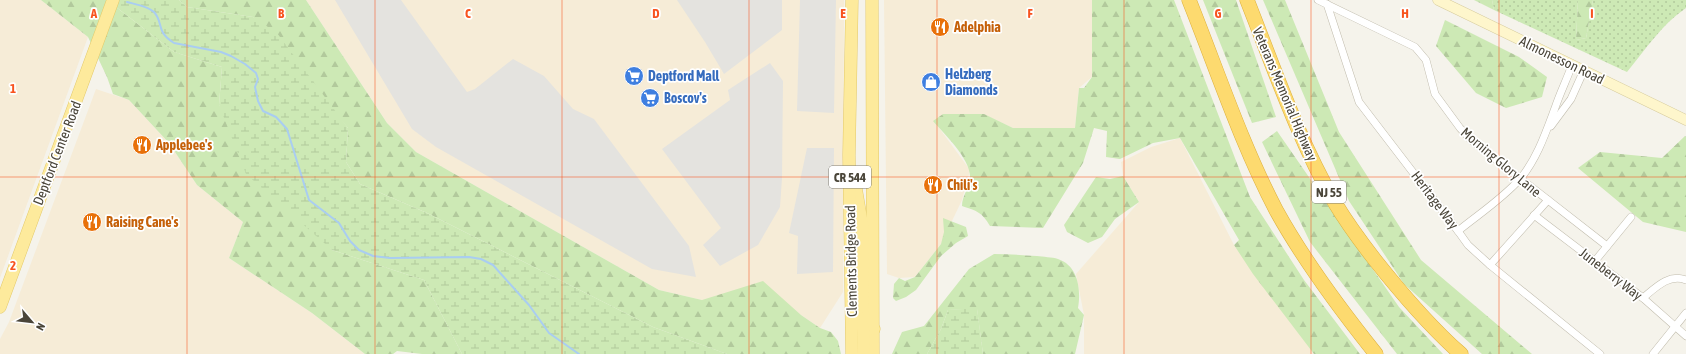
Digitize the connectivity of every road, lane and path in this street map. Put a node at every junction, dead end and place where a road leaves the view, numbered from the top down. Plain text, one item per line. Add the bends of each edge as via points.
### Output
1 (113, 0) edge
2 (852, 0) edge
3 (872, 0) edge
4 (1189, 0) edge
5 (1247, 0) edge
6 (1318, 0) edge
7 (1438, 0) edge
8 (1327, 4) junction
9 (1572, 65) junction
10 (1584, 70) junction
11 (1686, 120) edge
12 (1548, 130) junction
13 (849, 155) junction
14 (1521, 178) junction
15 (1548, 200) junction
16 (1534, 215) junction
17 (1630, 217) dead end
18 (1458, 231) junction
19 (1607, 246) junction
20 (1594, 261) junction
21 (1490, 265) junction
22 (1686, 280) edge
23 (1643, 298) junction
24 (0, 306) edge
25 (852, 312) junction
26 (1686, 313) edge
27 (1676, 327) junction
28 (874, 329) junction
29 (1686, 336) edge
30 (852, 354) edge
31 (864, 354) edge
32 (873, 354) edge
33 (1376, 354) edge
34 (1461, 354) edge
35 (1600, 354) edge
36 (1653, 354) edge

1 - 24 main road, Deptford Center Road
2 - 13 main road, Clements Bridge Road / CR 544
3 - 28 main road, Clements Bridge Road / CR 544
4 - 33 highway via 1254,164 1276,210 1318,276
5 - 34 highway, Veterans Memorial Highway / NJ 55 via 1301,135 1336,204 1358,238 1401,293
6 - 8 street, Morning Glory Lane
7 - 9 main road, Almonesson Road
8 - 14 street, Morning Glory Lane via 1416,47 1426,60 1435,94 1460,128 1471,140
8 - 18 street, Heritage Way via 1359,102
9 - 10 main road, Almonesson Road
9 - 12 street
10 - 11 main road, Almonesson Road
10 - 12 street via 1571,98
12 - 14 street
13 - 25 main road, Clements Bridge Road / CR 544
13 - 28 main road via 863,230 862,312
14 - 15 street, Morning Glory Lane
14 - 18 street via 1506,194
15 - 16 street
15 - 19 street, Morning Glory Lane
16 - 20 street, Juneberry Way
16 - 21 street
17 - 19 street
18 - 21 street, Heritage Way via 1468,245
19 - 20 street
20 - 23 street, Juneberry Way
21 - 35 street, Heritage Way
22 - 23 street via 1668,279
23 - 27 street, Juneberry Way
25 - 30 main road, Clements Bridge Road / CR 544
25 - 31 main road via 857,315 863,328
26 - 27 street
27 - 29 street, Juneberry Way
27 - 36 street
28 - 32 main road, Clements Bridge Road / CR 544

